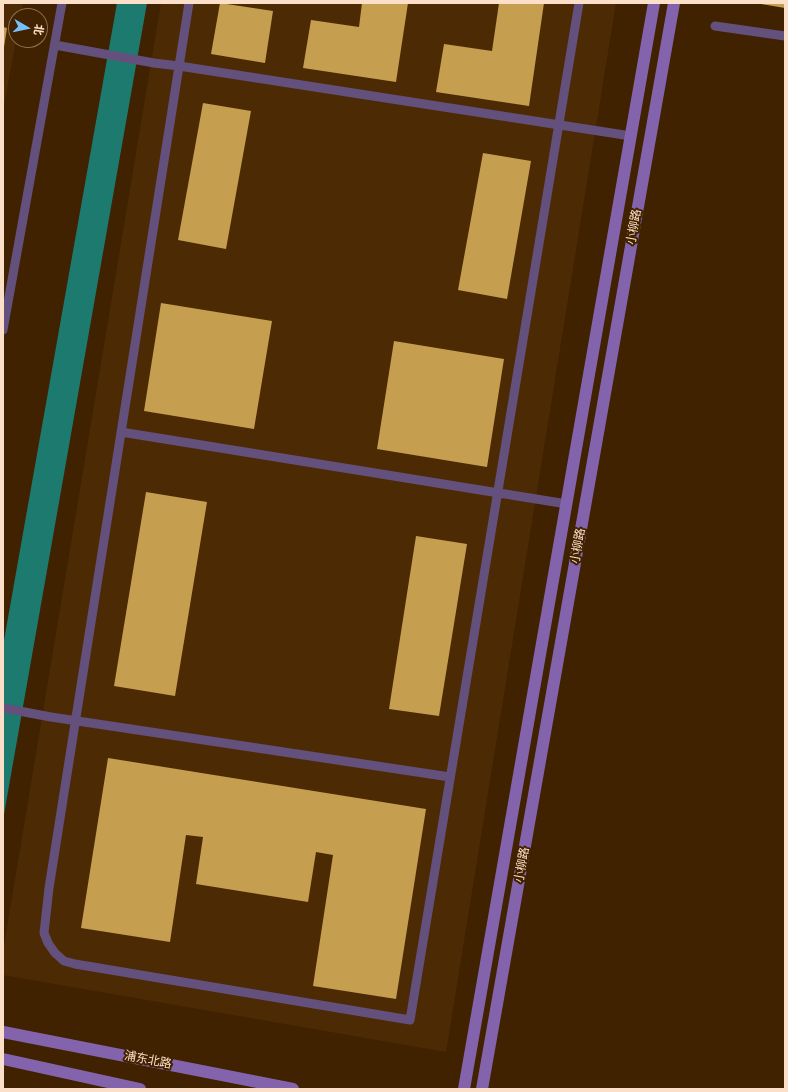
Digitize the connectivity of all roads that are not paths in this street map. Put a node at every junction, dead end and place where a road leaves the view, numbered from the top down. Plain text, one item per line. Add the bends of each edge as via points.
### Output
1 (62, 3) edge
2 (189, 3) edge
3 (579, 3) edge
4 (654, 3) edge
5 (674, 3) edge
6 (716, 26) dead end
7 (785, 36) edge
8 (55, 45) junction
9 (179, 66) junction
10 (558, 125) junction
11 (631, 136) junction
12 (3, 330) edge
13 (121, 432) junction
14 (498, 493) junction
15 (566, 504) junction
16 (3, 708) edge
17 (75, 719) junction
18 (450, 777) junction
19 (3, 1032) edge
20 (3, 1059) edge
21 (140, 1089) edge
22 (293, 1089) edge
23 (464, 1089) edge
24 (482, 1089) edge

1 - 8 lane
2 - 9 lane
3 - 10 lane
4 - 11 street, 小柳路
5 - 24 street, 小柳路
6 - 7 lane
8 - 9 lane
8 - 12 lane
9 - 10 lane
9 - 13 lane
10 - 11 lane
10 - 14 lane
11 - 15 street, 小柳路
13 - 14 lane
13 - 17 lane
14 - 15 lane
14 - 18 lane
15 - 23 street, 小柳路
16 - 17 lane
17 - 18 lane
17 - 18 lane via 45,916 44,932 55,953 64,961 75,964 410,1020
19 - 22 street, 浦东北路
20 - 21 street

